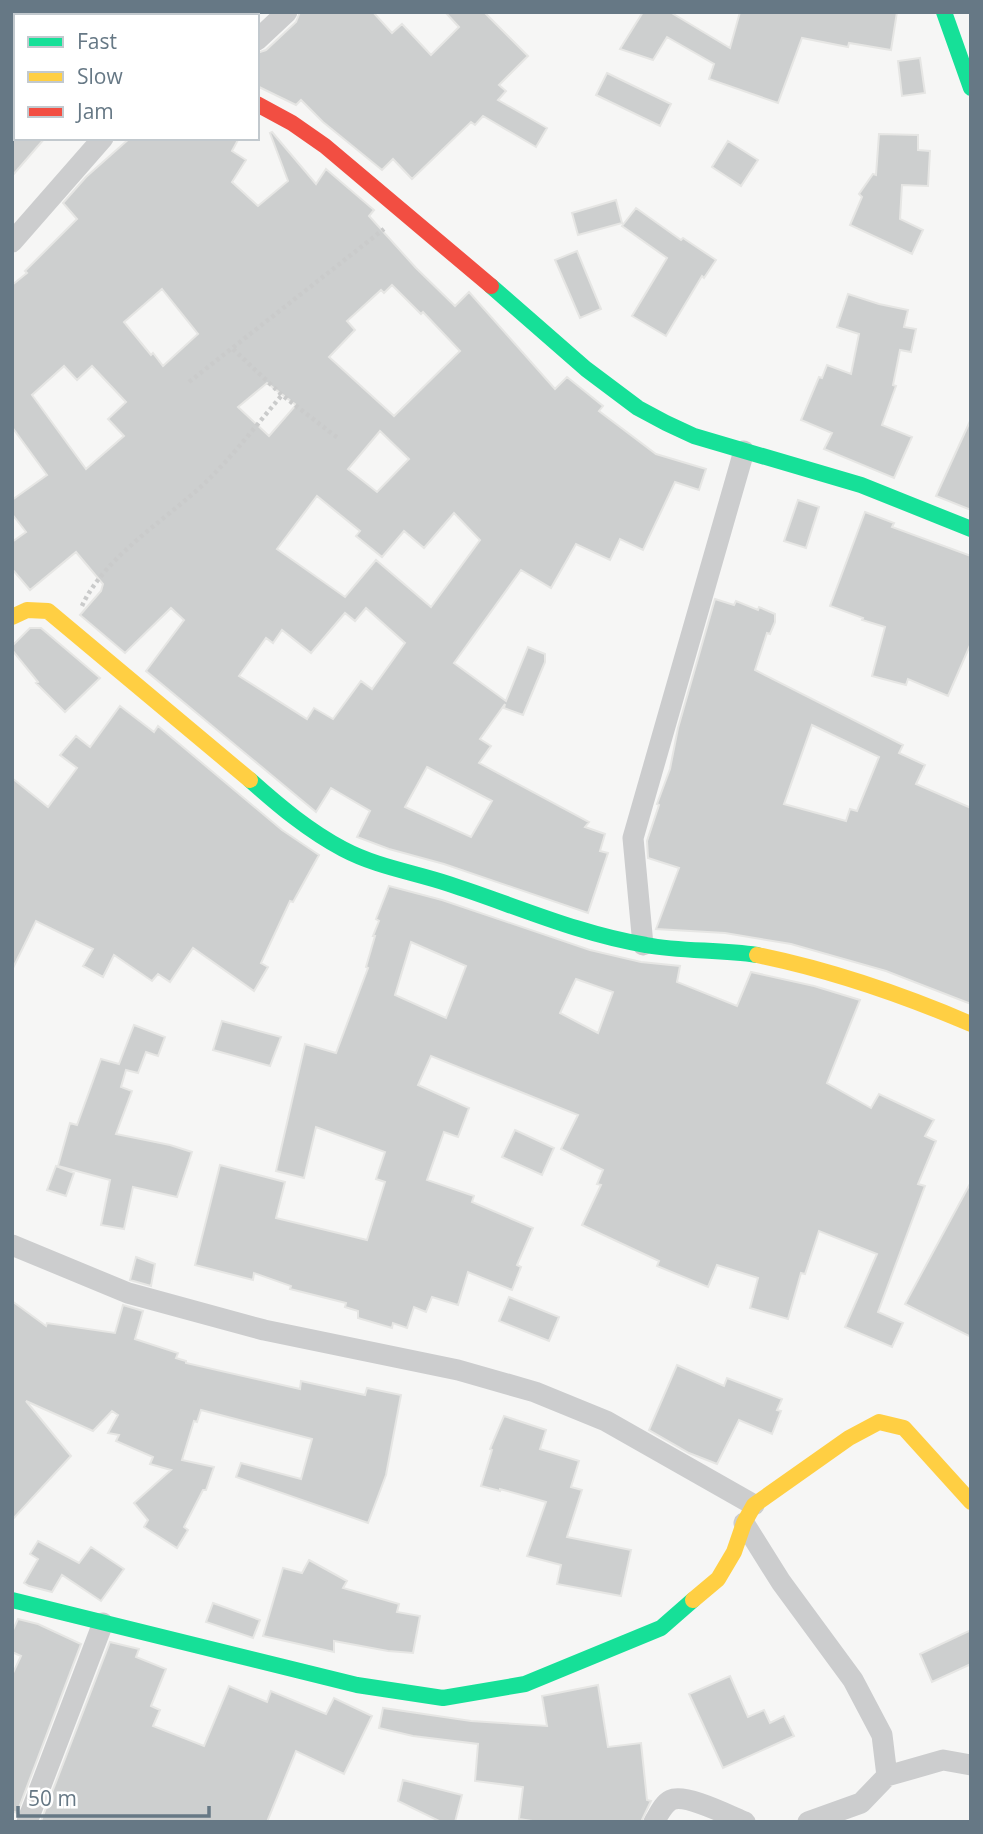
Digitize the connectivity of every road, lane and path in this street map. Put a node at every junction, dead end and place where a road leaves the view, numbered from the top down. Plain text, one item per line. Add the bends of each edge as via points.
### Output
1 (287, 12) edge
2 (944, 12) edge
3 (259, 38) edge
4 (971, 88) edge
5 (259, 105) edge
6 (101, 140) edge
7 (404, 213) junction
8 (12, 242) edge
9 (233, 349) junction
10 (189, 382) dead end
11 (282, 395) junction
12 (339, 439) dead end
13 (744, 452) junction
14 (971, 529) edge
15 (12, 617) edge
16 (71, 629) junction
17 (643, 945) junction
18 (971, 1024) edge
19 (12, 1245) edge
20 (971, 1503) edge
21 (749, 1514) junction
22 (12, 1601) edge
23 (103, 1623) junction
24 (971, 1765) edge
25 (887, 1776) junction
26 (27, 1822) edge
27 (654, 1822) edge
28 (745, 1822) edge
29 (808, 1822) edge

1 - 3 street
2 - 4 street
5 - 7 street via 328,147
6 - 8 street
7 - 9 path
7 - 13 street via 629,402 667,426
9 - 10 path
9 - 11 path
11 - 12 path
11 - 16 path via 212,476 112,564 90,589
13 - 14 street via 861,485
13 - 17 street via 633,838
15 - 16 street via 26,610 48,611
16 - 17 street via 325,841 376,864
17 - 18 street via 766,957 874,986
19 - 21 street via 140,1296 264,1330 458,1370 535,1392 617,1427
20 - 21 street via 904,1428 879,1422 849,1438
21 - 23 street via 719,1579 661,1628 525,1684 443,1698 357,1685
21 - 25 street via 781,1581 853,1680 882,1735
22 - 23 street
23 - 26 street
24 - 25 street via 943,1760
25 - 29 street via 861,1803
27 - 28 street via 672,1799 684,1798

